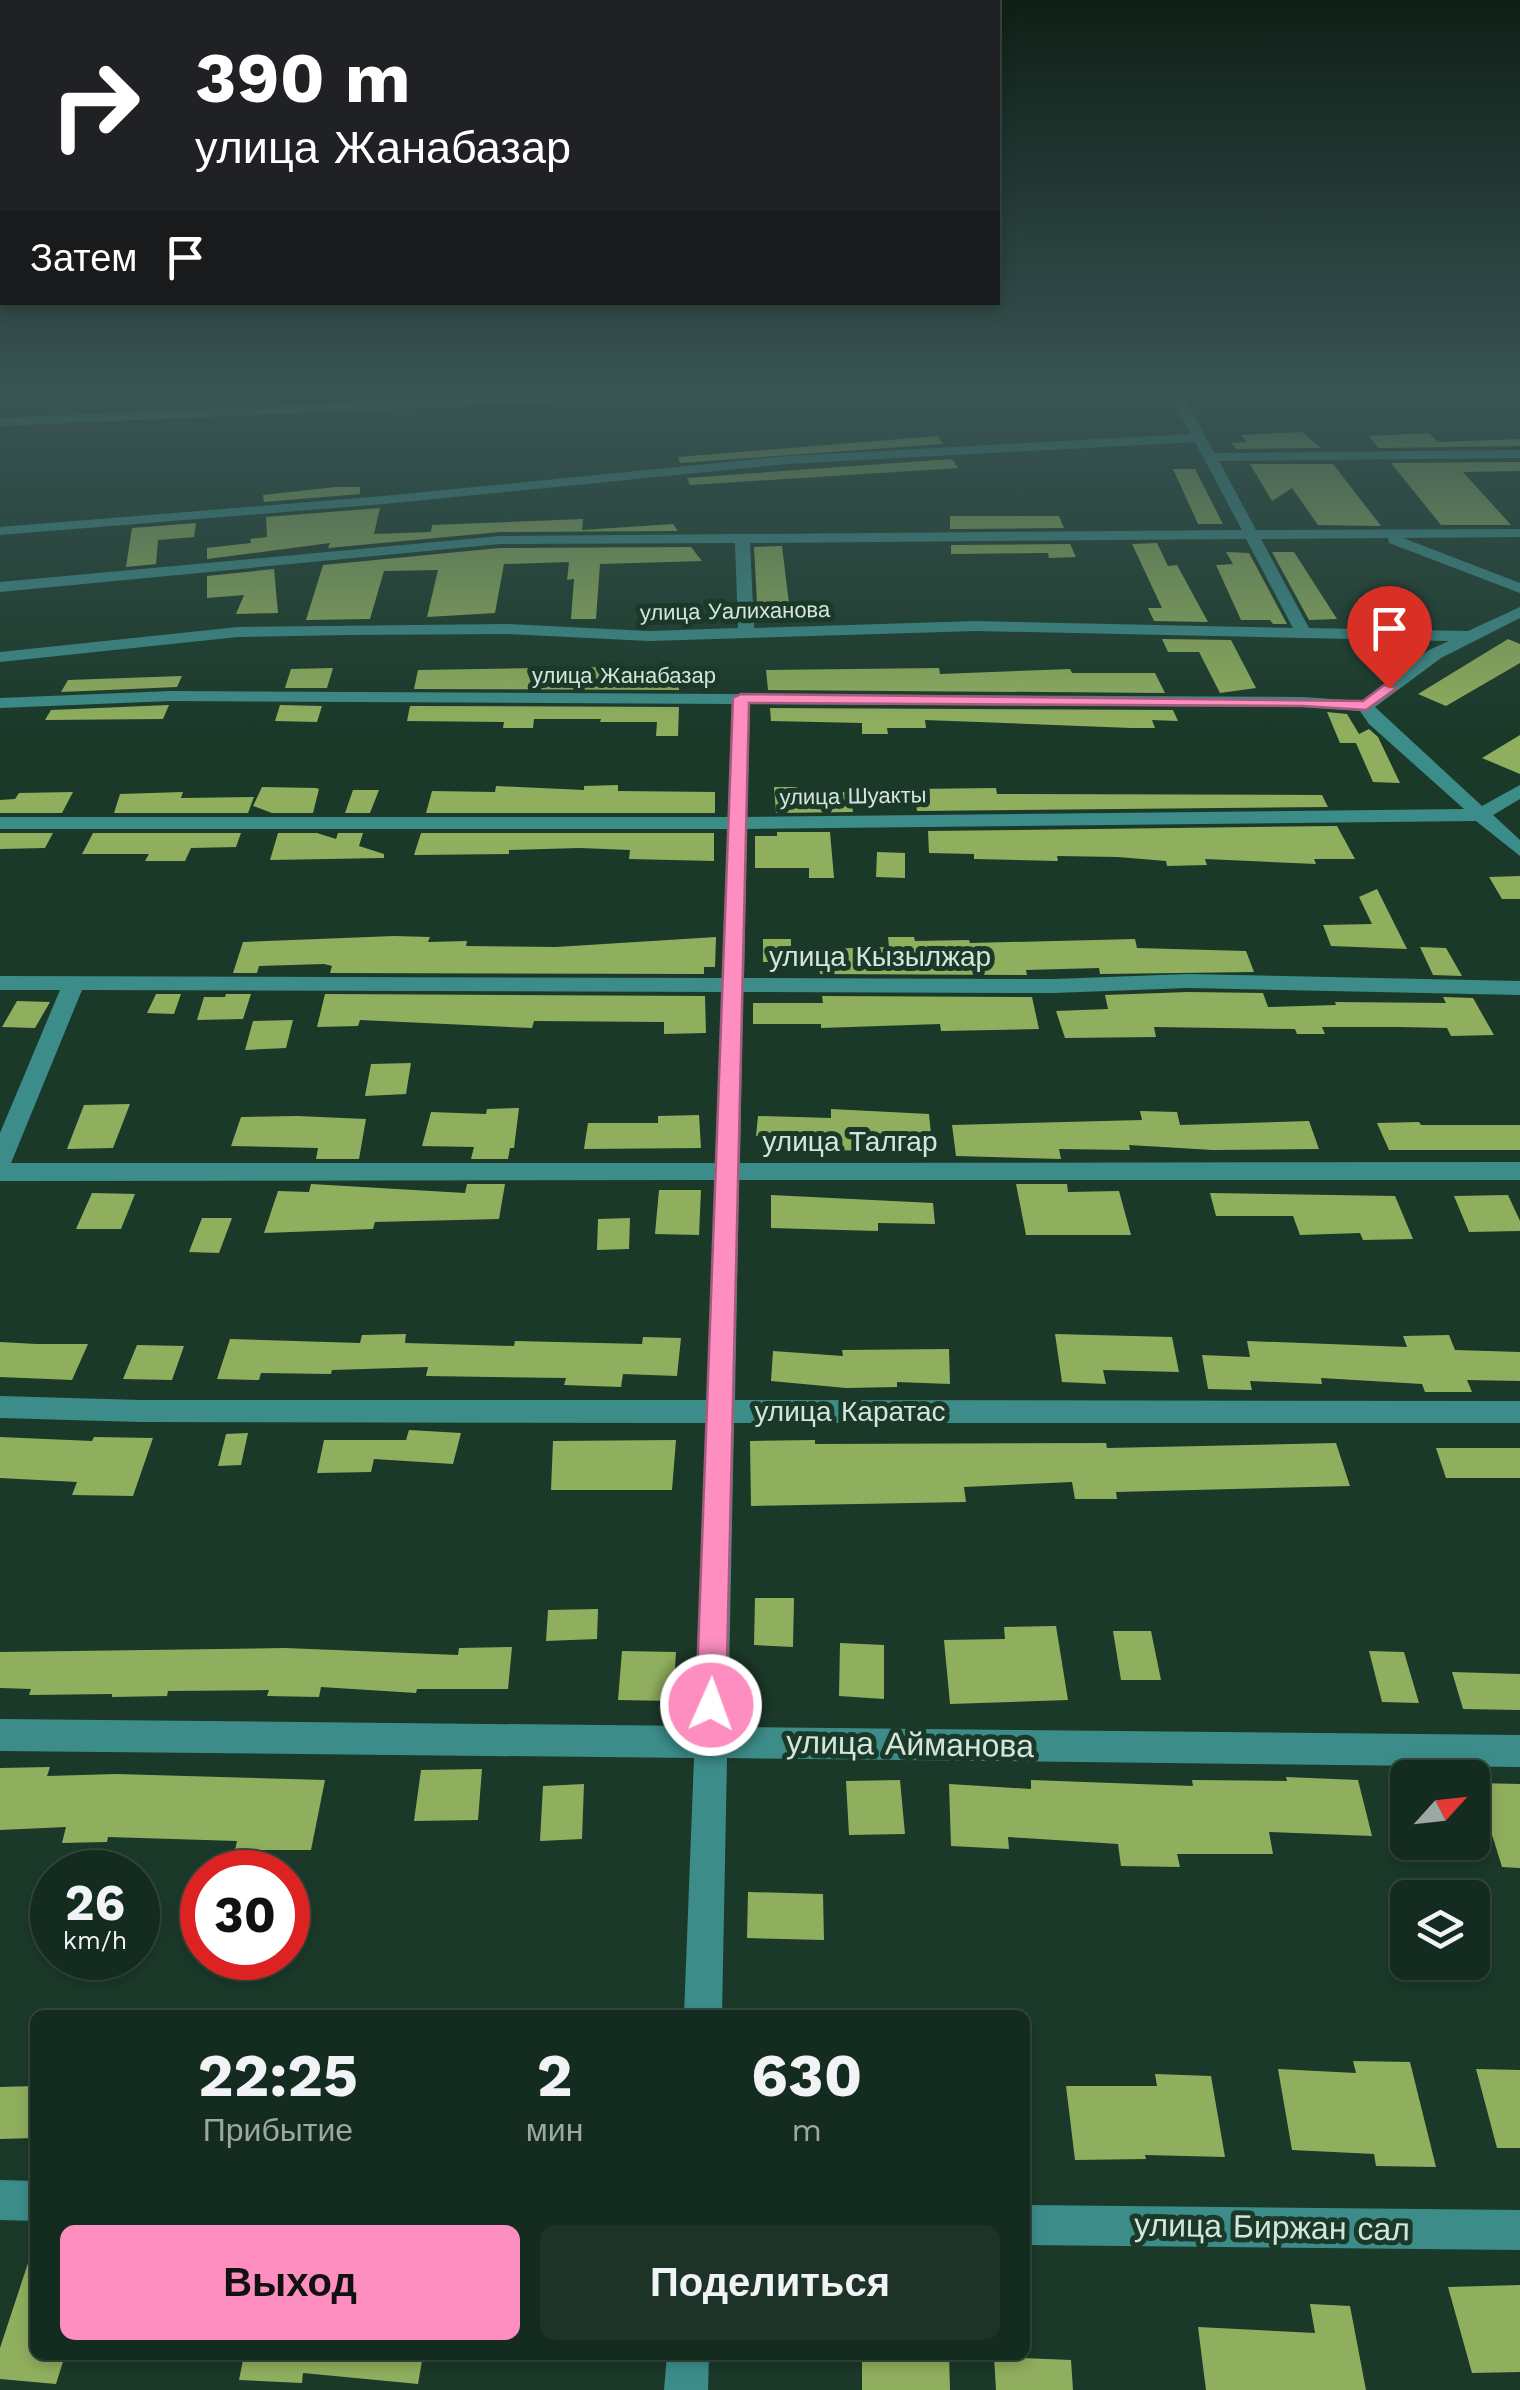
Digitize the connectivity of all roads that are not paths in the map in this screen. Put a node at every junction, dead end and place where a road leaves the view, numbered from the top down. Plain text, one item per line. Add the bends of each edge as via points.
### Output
1 (315, 506) edge
2 (1234, 506) edge
3 (0, 531) edge
4 (1520, 533) edge
5 (1250, 534) junction
6 (1379, 534) junction
7 (742, 537) junction
8 (0, 586) edge
9 (1520, 588) edge
10 (1520, 612) edge
11 (1304, 633) junction
12 (746, 635) junction
13 (1472, 636) junction
14 (0, 657) edge
15 (741, 698) junction
16 (0, 703) edge
17 (1366, 706) junction
18 (1520, 791) edge
19 (1480, 815) junction
20 (737, 822) junction
21 (0, 823) edge
22 (1520, 850) edge
23 (75, 981) junction
24 (0, 983) edge
25 (733, 986) junction
26 (1520, 988) edge
27 (0, 1162) edge
28 (727, 1171) junction
29 (1520, 1171) edge
30 (0, 1172) edge
31 (0, 1407) edge
32 (720, 1411) junction
33 (1520, 1412) edge
34 (0, 1735) edge
35 (710, 1742) junction
36 (1520, 1751) edge
37 (702, 2010) edge
38 (0, 2200) edge
39 (30, 2201) edge
40 (1030, 2224) edge
41 (1520, 2230) edge
42 (688, 2360) edge
43 (686, 2390) edge

1 - 3 street
2 - 5 street
4 - 6 street
5 - 6 street
5 - 7 street
5 - 11 street
6 - 9 street
7 - 8 street via 500,540
7 - 12 street
10 - 13 street
11 - 12 street, улица Уалиханова via 976,626
11 - 13 street, улица Уалиханова
12 - 14 street, улица Уалиханова via 238,632
13 - 17 street via 1435,654
15 - 16 street, улица Жанабазар via 171,696
15 - 17 street, улица Жанабазар
15 - 20 street
17 - 19 street
18 - 19 street
19 - 20 street, улица Шуакты
19 - 22 street
20 - 21 street, улица Шуакты
20 - 25 street
23 - 24 street, улица Кызылжар
23 - 25 street, улица Кызылжар
23 - 27 street
25 - 26 street, улица Кызылжар via 1188,981
25 - 28 street
28 - 29 street, улица Талгар
28 - 30 street, улица Талгар
28 - 32 street
31 - 32 street, улица Каратас
32 - 33 street, улица Каратас
32 - 35 street
34 - 35 street, улица Айманова
35 - 36 street, улица Айманова
35 - 37 street
38 - 39 street
40 - 41 street, улица Биржан сал
42 - 43 street

